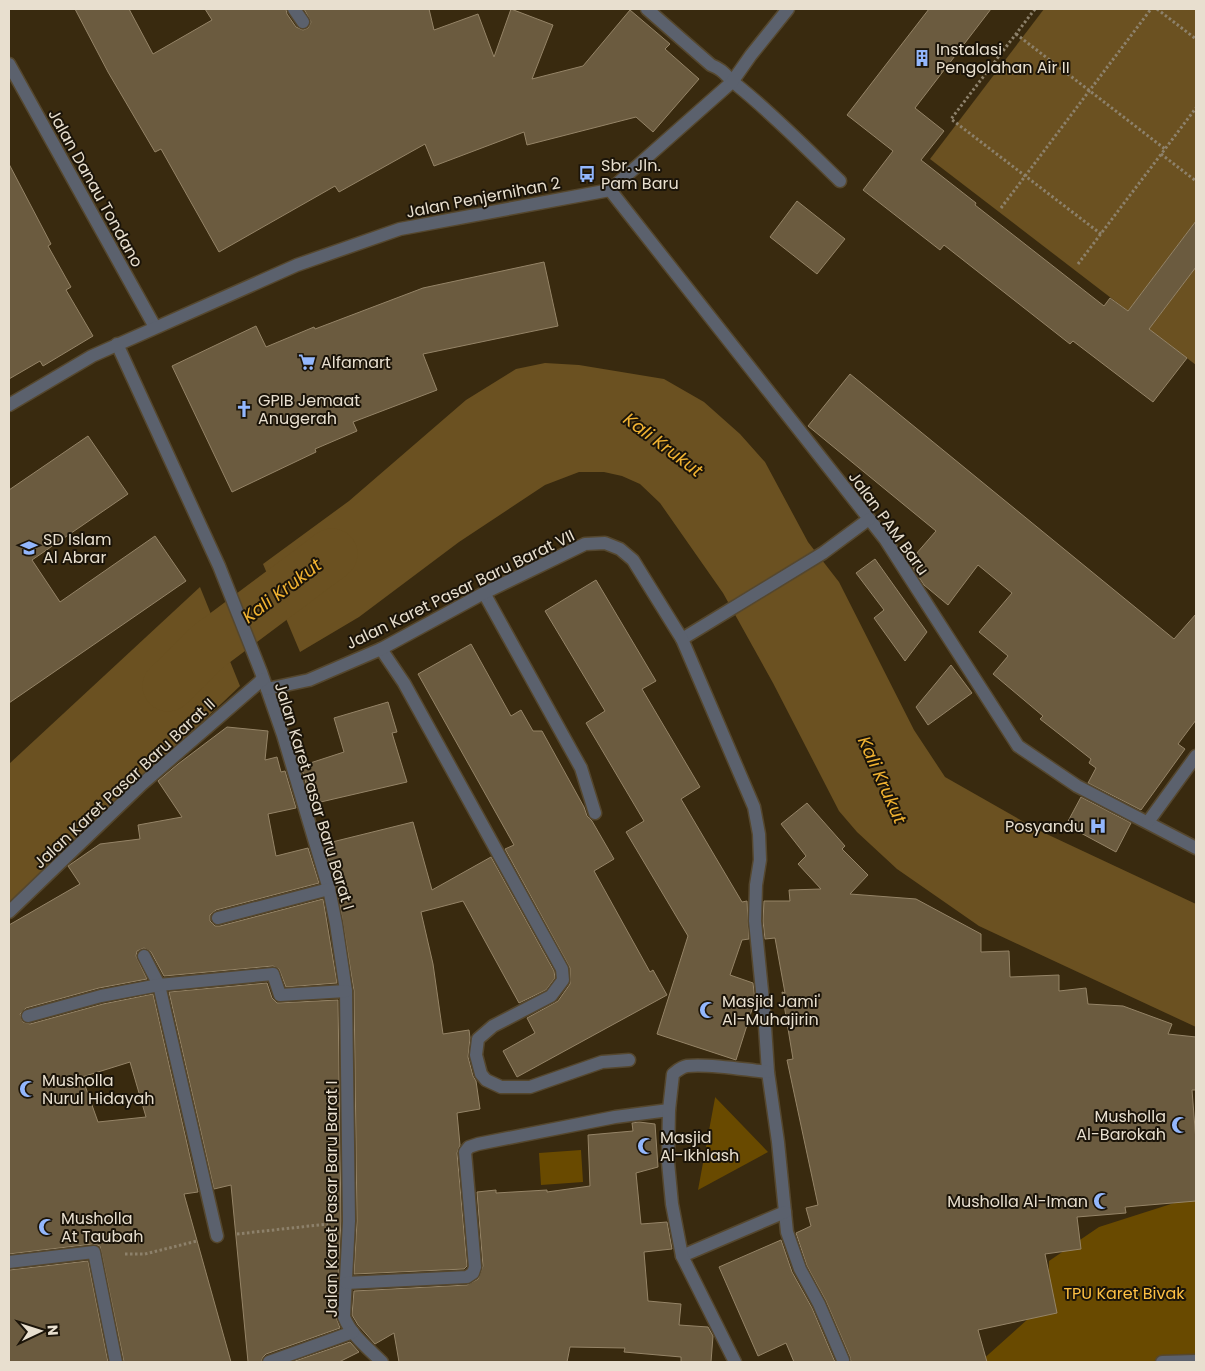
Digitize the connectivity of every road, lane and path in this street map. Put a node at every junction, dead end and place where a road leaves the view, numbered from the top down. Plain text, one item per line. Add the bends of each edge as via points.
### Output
1 (294, 9) edge
2 (647, 9) edge
3 (788, 9) edge
4 (1035, 9) edge
5 (1151, 9) edge
6 (1157, 9) edge
7 (303, 22) dead end
8 (1016, 34) junction
9 (1196, 39) edge
10 (9, 64) edge
11 (732, 82) junction
12 (1089, 90) junction
13 (1196, 108) edge
14 (1165, 149) junction
15 (1162, 154) junction
16 (1025, 175) junction
17 (840, 181) dead end
18 (1196, 181) edge
19 (610, 190) junction
20 (1001, 208) dead end
21 (1101, 234) junction
22 (1078, 264) dead end
23 (155, 328) junction
24 (117, 344) junction
25 (9, 405) edge
26 (869, 519) junction
27 (484, 593) junction
28 (682, 639) junction
29 (381, 648) junction
30 (263, 680) junction
31 (1196, 756) edge
32 (596, 813) dead end
33 (1148, 822) junction
34 (1196, 848) edge
35 (329, 889) junction
36 (9, 912) edge
37 (218, 918) dead end
38 (144, 956) dead end
39 (159, 985) junction
40 (346, 991) junction
41 (28, 1016) dead end
42 (629, 1060) dead end
43 (768, 1072) junction
44 (669, 1110) junction
45 (785, 1212) junction
46 (216, 1236) dead end
47 (682, 1256) junction
48 (9, 1262) edge
49 (346, 1283) junction
50 (352, 1332) junction
51 (843, 1360) dead end
52 (1196, 1361) edge
53 (116, 1362) edge
54 (269, 1362) edge
55 (382, 1362) edge
56 (735, 1362) edge
57 (1162, 1362) edge

1 - 7 street
2 - 11 street via 710,65 723,70
3 - 11 street
4 - 8 path
5 - 12 path
6 - 9 path
8 - 12 path
8 - 16 path via 951,119
10 - 23 street, Jalan Danau Tondano
11 - 17 street via 759,103
11 - 19 street
12 - 14 path
12 - 16 path
13 - 14 path
14 - 15 path
15 - 18 path
15 - 21 path
16 - 20 path
16 - 21 path
19 - 23 street, Jalan Penjernihan 2 via 400,230 297,265
19 - 26 street, Jalan PAM Baru
21 - 22 path
23 - 24 street, Jalan Penjernihan 2
24 - 25 street, Jalan Penjernihan 2
24 - 30 street, Jalan Karet Pasar Baru Barat I via 219,566
26 - 28 street via 823,553
26 - 33 street, Jalan PAM Baru via 1018,746 1077,786
27 - 28 street, Jalan Karet Pasar Baru Barat VII via 585,544 605,543 633,560
27 - 29 street, Jalan Karet Pasar Baru Barat VII
27 - 32 street via 581,768
28 - 43 street, Jalan Karet Pasar Baru Barat VII via 754,807 760,860 755,921
29 - 30 street, Jalan Karet Pasar Baru Barat VII via 309,680
29 - 42 street via 404,683 562,969 563,980 551,996 493,1026 478,1039 476,1055 481,1074 501,1087 530,1087 602,1062
30 - 35 street, Jalan Karet Pasar Baru Barat I via 283,735
30 - 36 street, Jalan Karet Pasar Baru Barat II via 142,784
31 - 33 street
33 - 34 street, Jalan PAM Baru
35 - 37 street
35 - 40 street, Jalan Karet Pasar Baru Barat I
38 - 39 street
39 - 40 street via 273,974 280,995
39 - 41 street via 101,996
39 - 46 street
40 - 49 street, Jalan Karet Pasar Baru Barat I via 349,1222
43 - 44 street via 715,1067 681,1068 673,1074
43 - 45 street, Jalan Karet Pasar Baru Barat VII
44 - 47 street via 668,1162
44 - 49 street via 615,1117 469,1147 466,1152 474,1273 467,1277
45 - 47 street
45 - 51 street, Jalan Karet Pasar Baru Barat VII via 800,1269
47 - 56 street
48 - 53 street via 94,1252
49 - 50 street, Jalan Karet Pasar Baru Barat I via 344,1317
50 - 54 street
50 - 55 street, Jalan Karet Pasar Baru Barat I
52 - 57 street

